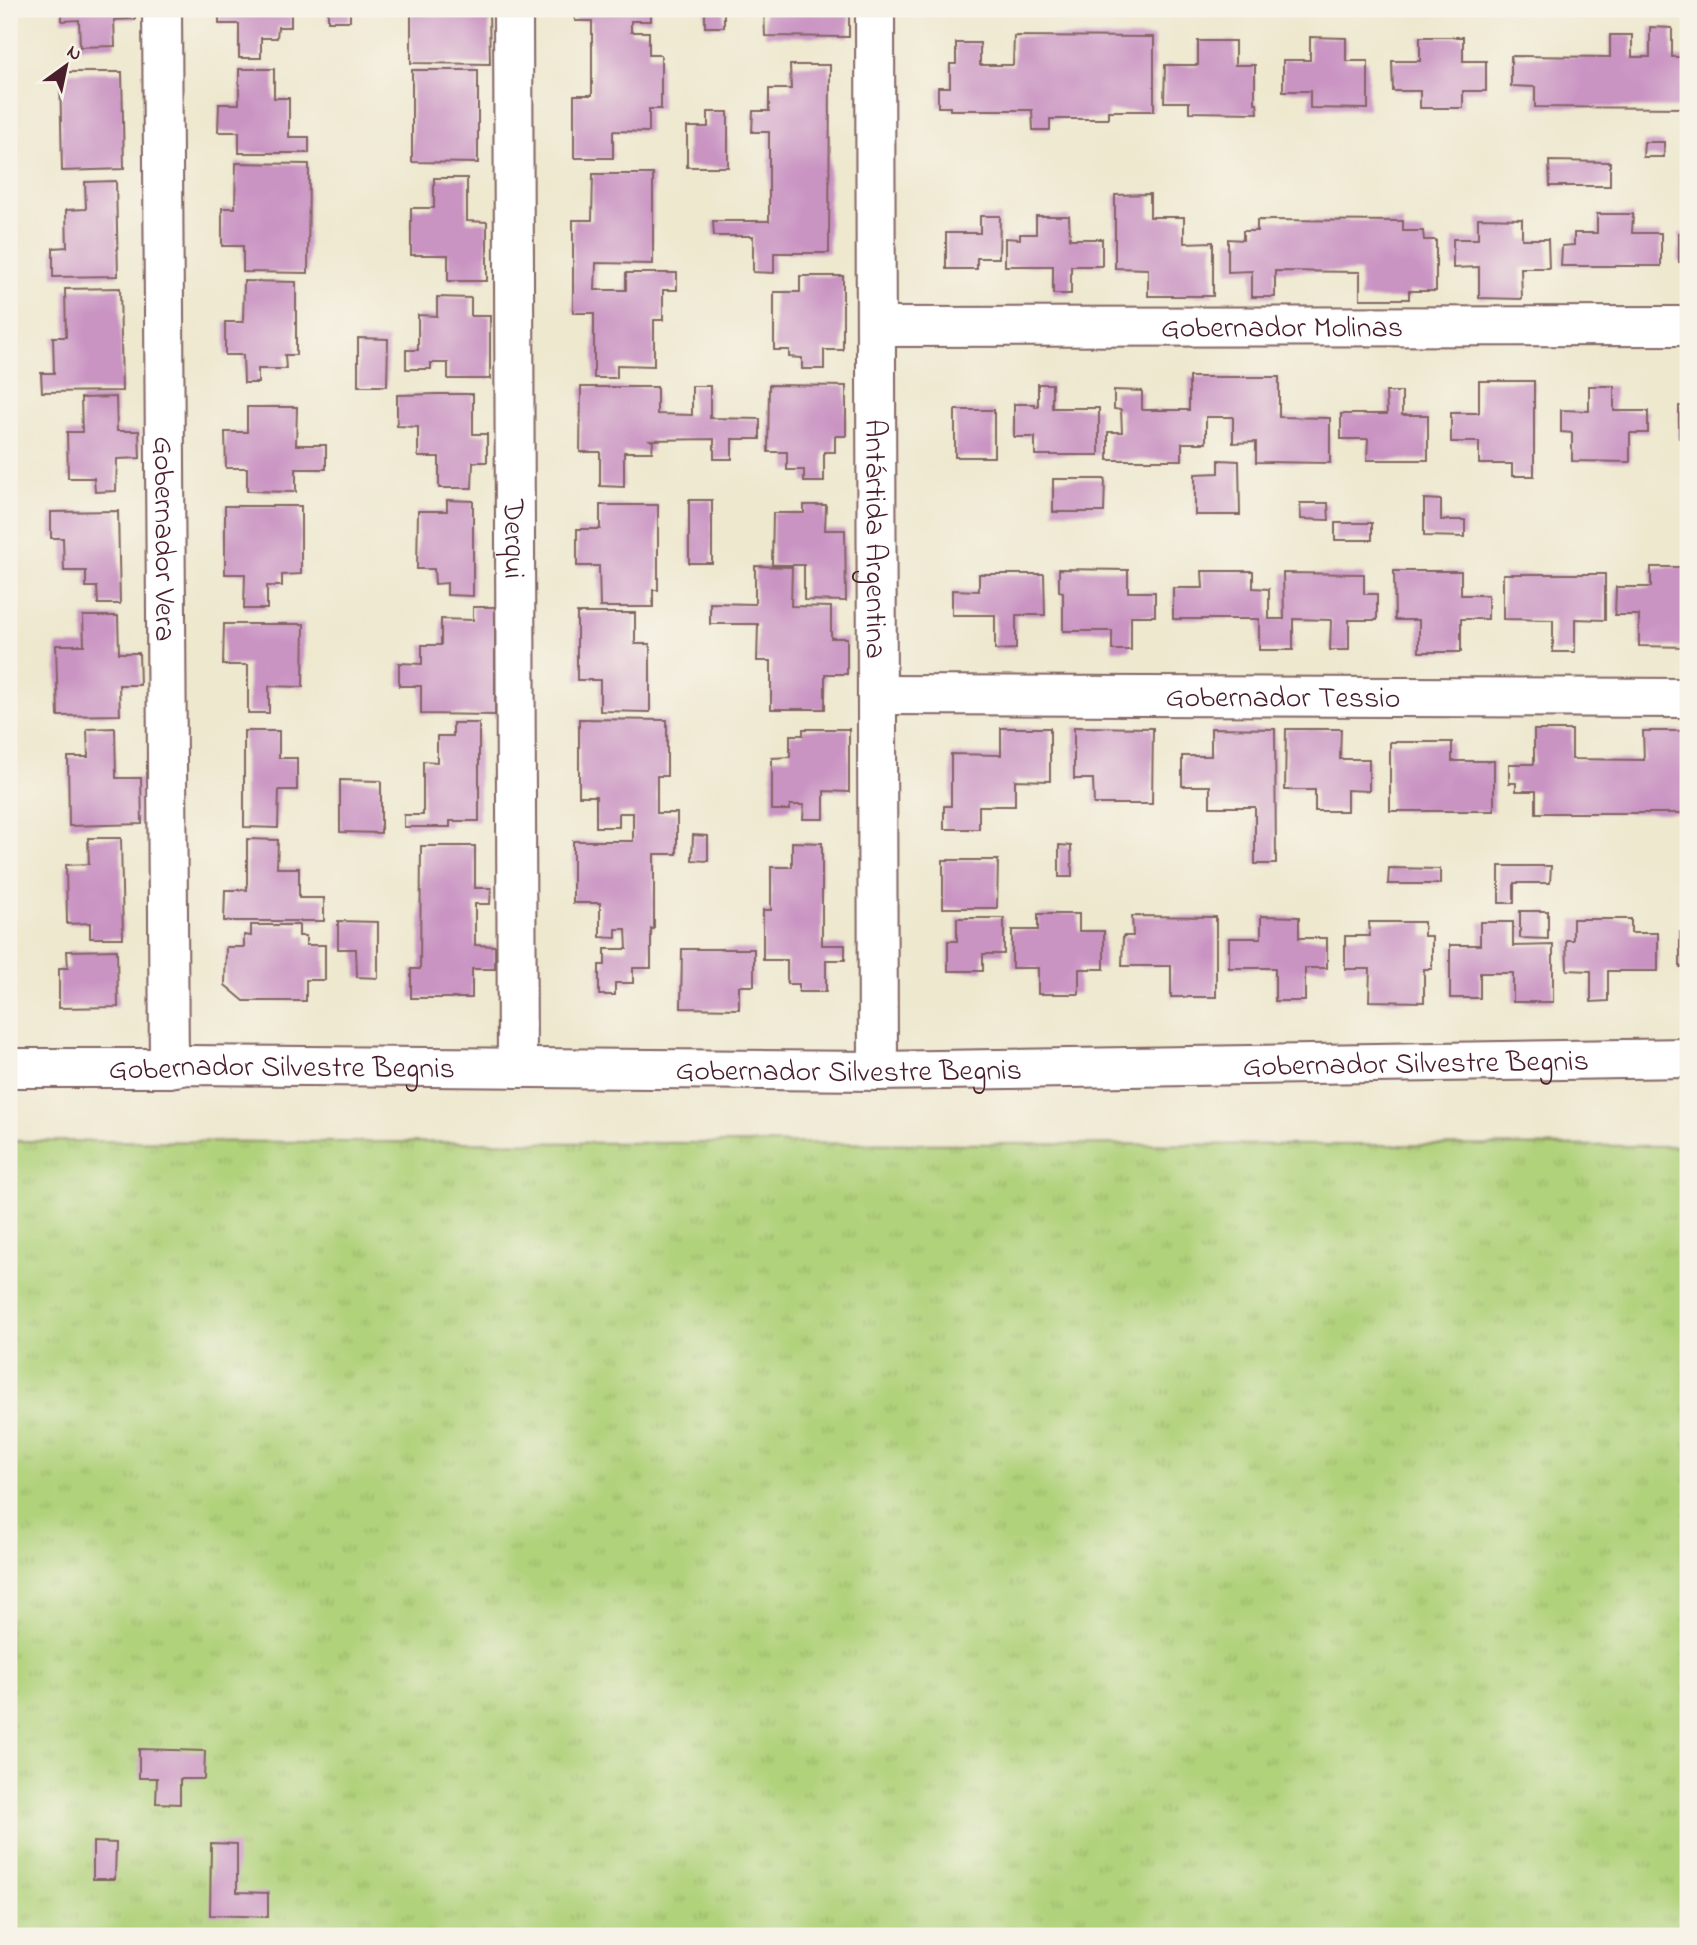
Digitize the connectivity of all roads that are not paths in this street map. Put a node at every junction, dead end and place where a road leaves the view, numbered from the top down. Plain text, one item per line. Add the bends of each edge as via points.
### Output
1 (162, 9) edge
2 (513, 9) edge
3 (875, 9) edge
4 (1688, 326) edge
5 (876, 327) junction
6 (877, 695) junction
7 (1688, 698) edge
8 (1688, 1058) edge
9 (9, 1068) edge
10 (169, 1068) junction
11 (517, 1069) junction
12 (878, 1071) junction

1 - 10 street, Gobernador Vera
2 - 11 street, Derqui
3 - 5 street, Antártida Argentina
4 - 5 street, Gobernador Molinas
5 - 6 street, Antártida Argentina
6 - 7 street, Gobernador Tessio
6 - 12 street, Antártida Argentina
8 - 12 street, Gobernador Silvestre Begnis
9 - 10 street, Gobernador Silvestre Begnis
10 - 11 street, Gobernador Silvestre Begnis
11 - 12 street, Gobernador Silvestre Begnis

